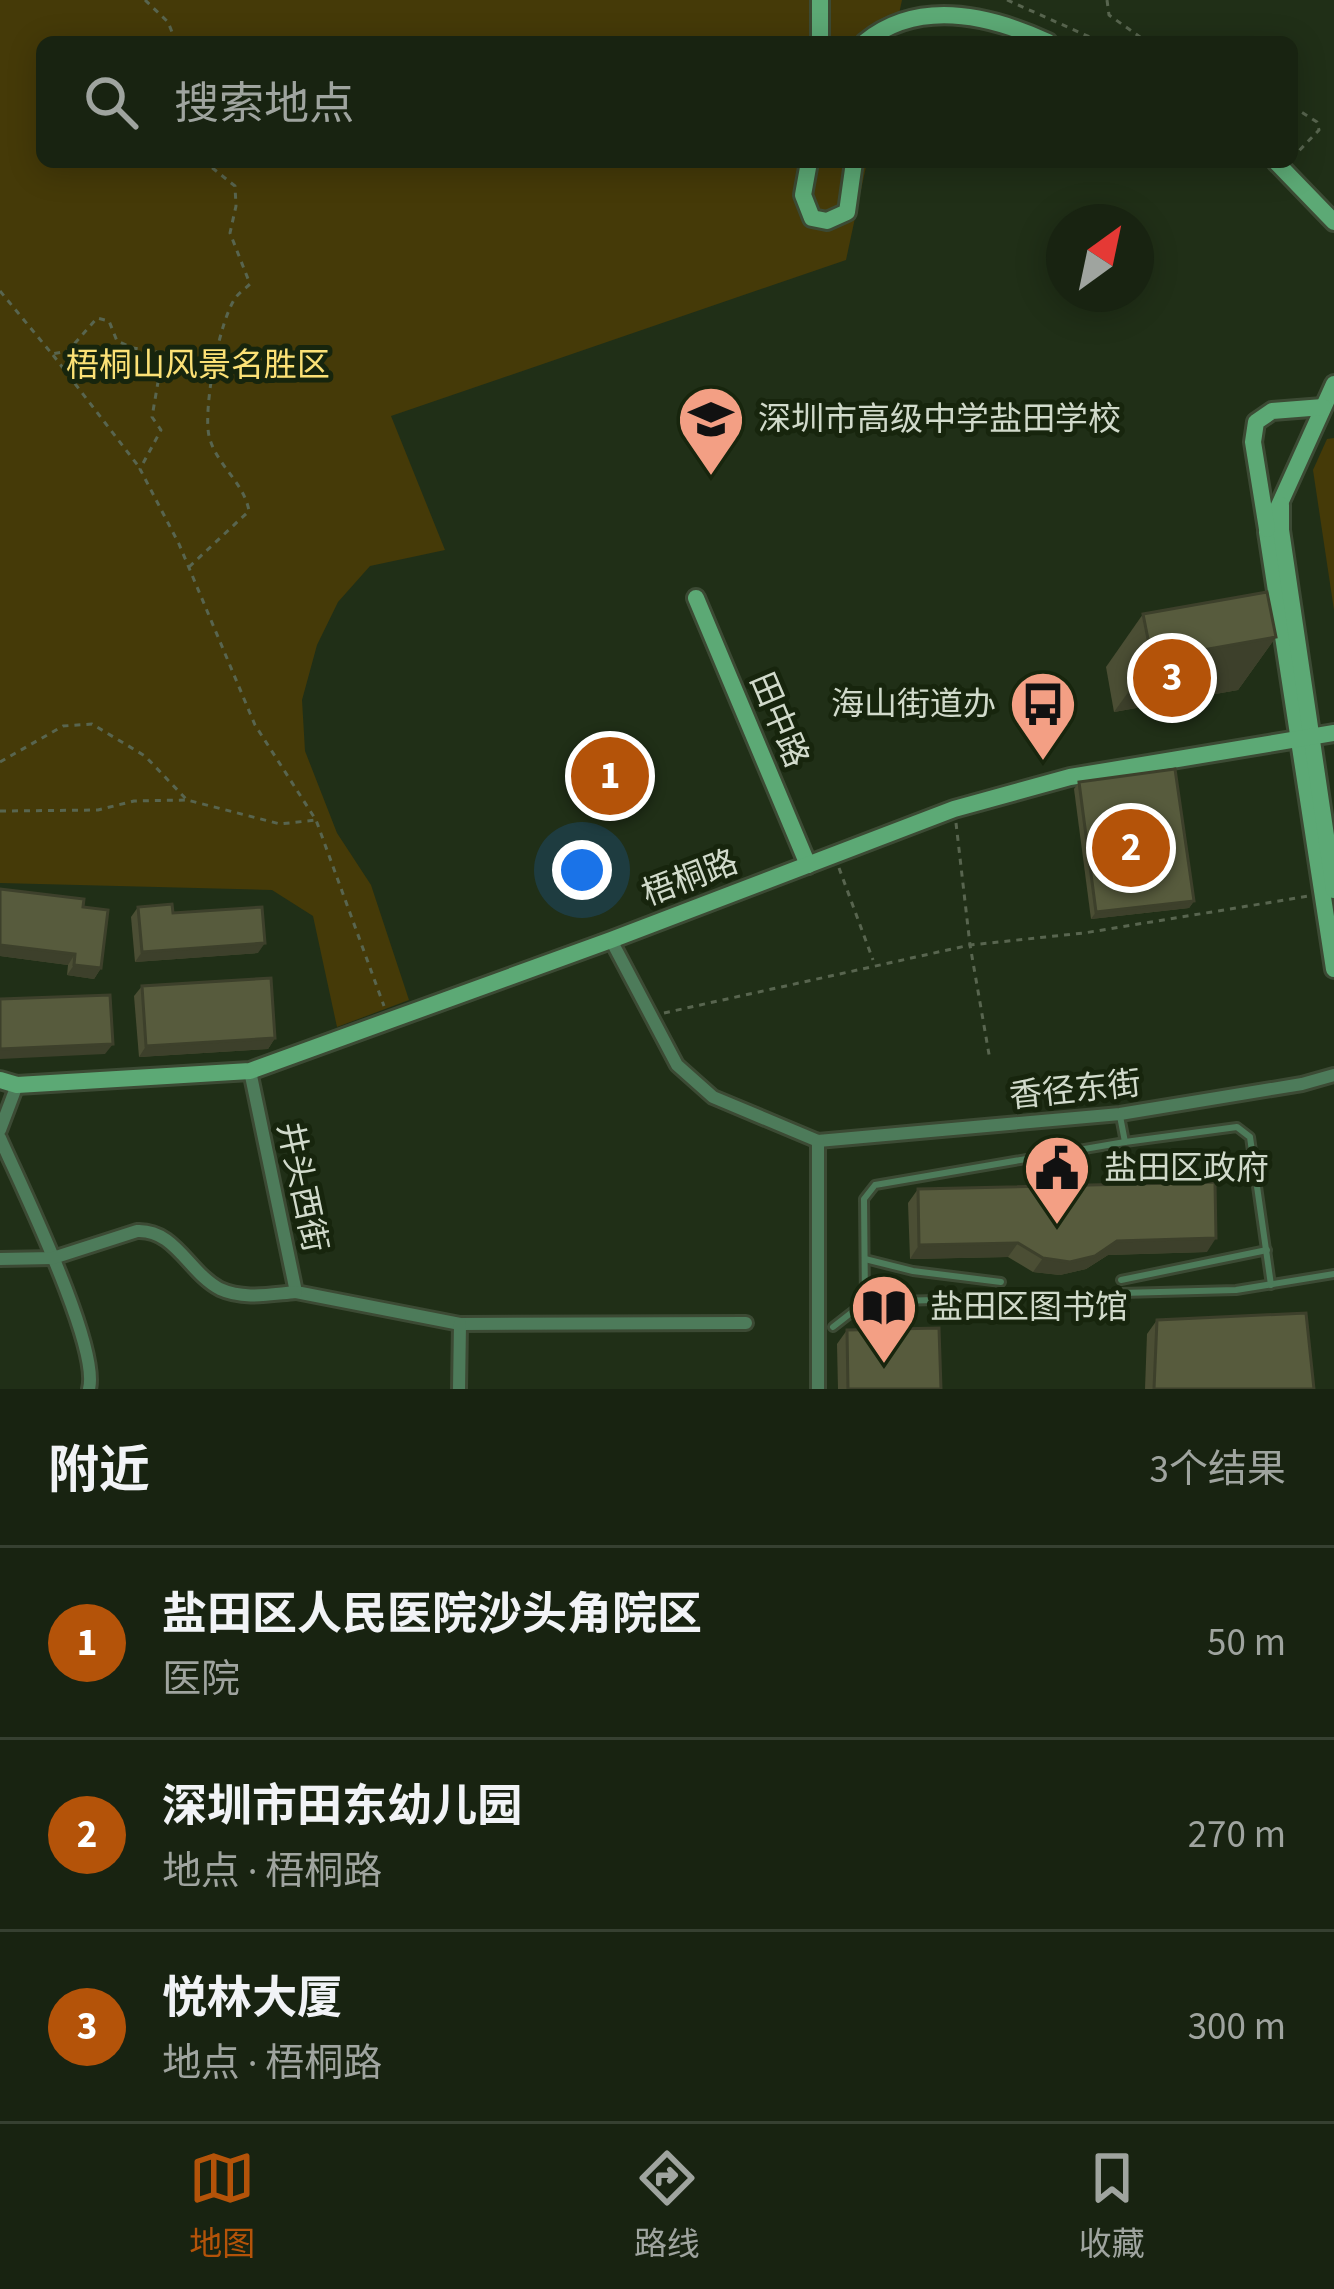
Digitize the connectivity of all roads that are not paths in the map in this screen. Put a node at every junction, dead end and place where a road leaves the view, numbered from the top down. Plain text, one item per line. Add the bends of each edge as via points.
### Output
1 (820, 0) edge
2 (820, 36) edge
3 (870, 36) edge
4 (1033, 36) edge
5 (808, 168) edge
6 (853, 168) edge
7 (1282, 168) edge
8 (1334, 222) edge
9 (1334, 384) edge
10 (1323, 407) junction
11 (1292, 470) junction
12 (1268, 532) junction
13 (696, 598) dead end
14 (1334, 733) edge
15 (1305, 738) junction
16 (808, 865) junction
17 (1328, 892) edge
18 (610, 940) junction
19 (1334, 969) edge
20 (250, 1071) junction
21 (1334, 1075) edge
22 (9, 1082) edge
23 (1120, 1114) junction
24 (0, 1134) edge
25 (818, 1141) junction
26 (1125, 1142) junction
27 (1267, 1250) junction
28 (53, 1258) junction
29 (0, 1259) edge
30 (865, 1259) junction
31 (1334, 1274) edge
32 (1121, 1280) dead end
33 (1001, 1282) dead end
34 (1271, 1285) junction
35 (296, 1292) junction
36 (1121, 1293) dead end
37 (1002, 1298) dead end
38 (865, 1302) junction
39 (746, 1323) dead end
40 (460, 1324) junction
41 (833, 1327) dead end
42 (89, 1389) edge
43 (459, 1389) edge
44 (818, 1389) edge

1 - 2 street
3 - 4 street via 912,6 962,7
5 - 6 street via 803,195 812,218 827,221 847,212
7 - 8 street
9 - 10 street
10 - 11 street
10 - 12 street via 1272,411 1256,422
11 - 12 street
11 - 15 street via 1280,530
12 - 15 street
13 - 16 street, 田中路
14 - 15 street, 梧桐路
15 - 16 street, 梧桐路 via 1070,777 954,809
15 - 17 street
16 - 18 street, 梧桐路
17 - 19 street
18 - 20 street, 梧桐路
18 - 25 street via 676,1064 713,1097
20 - 22 street, 梧桐路
20 - 35 street, 井头西街
21 - 23 street, 香径东街
22 - 24 street
23 - 25 street, 香径东街
23 - 26 lane
24 - 28 street
25 - 44 street
26 - 27 lane via 1237,1127 1250,1137
26 - 30 lane via 875,1185 864,1199
27 - 32 lane
27 - 34 lane
28 - 29 street
28 - 35 street via 151,1230 223,1290
28 - 42 street via 91,1362
30 - 33 lane
30 - 38 lane
31 - 34 lane
34 - 36 lane
35 - 40 street, 井头西街
37 - 38 lane
38 - 41 lane
39 - 40 street, 井头西街
40 - 43 street

